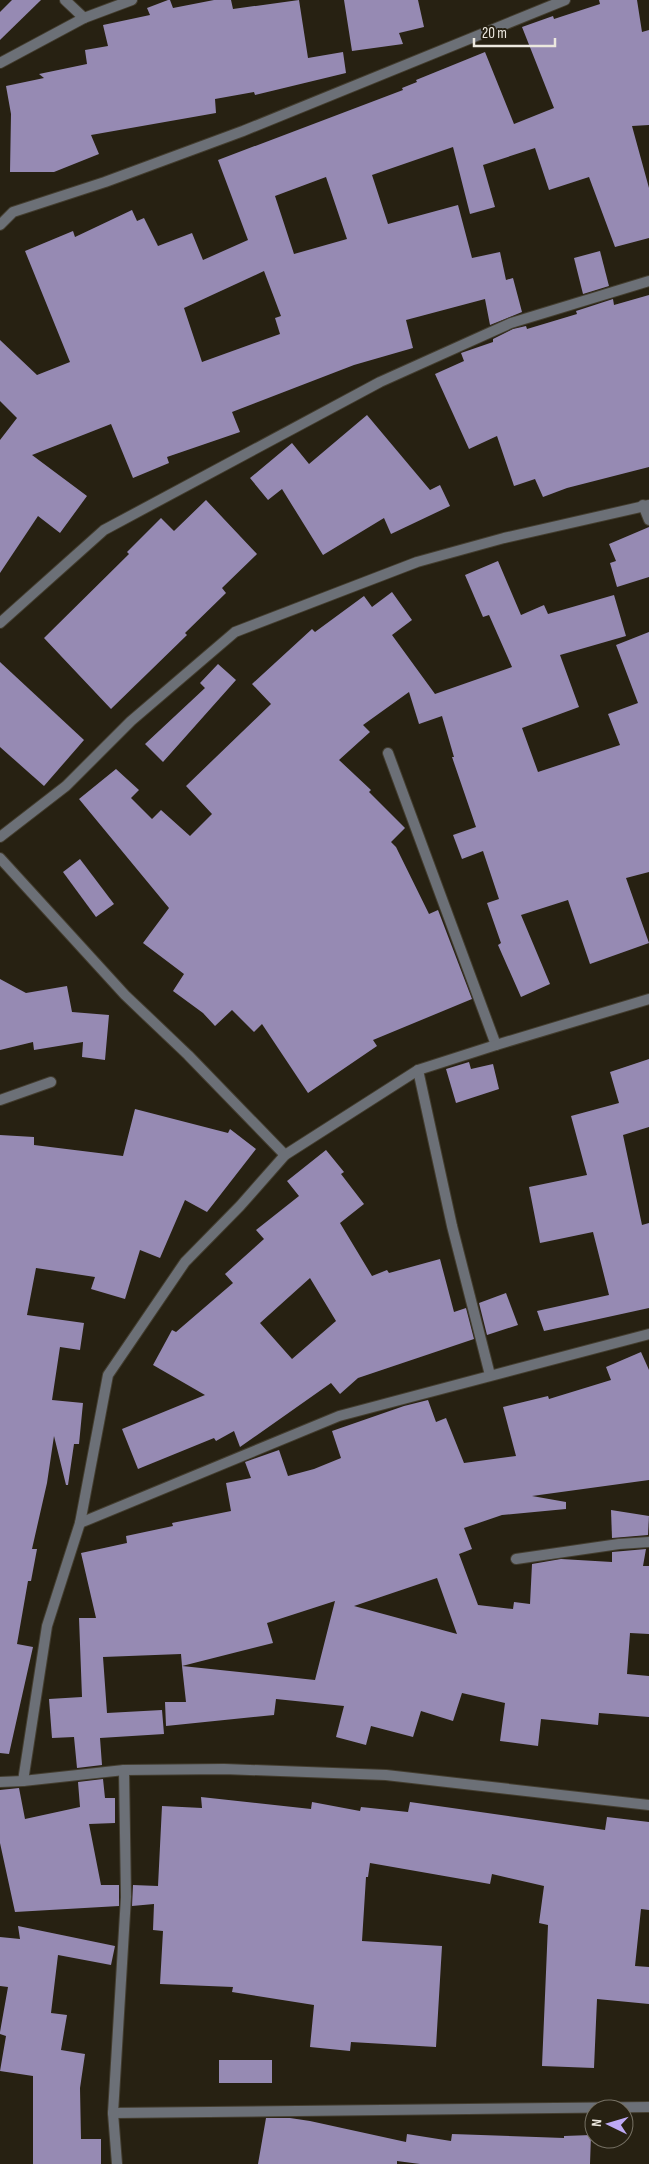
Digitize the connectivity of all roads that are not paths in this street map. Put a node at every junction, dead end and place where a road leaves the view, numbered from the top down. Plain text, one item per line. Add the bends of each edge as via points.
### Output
1 (65, 0) edge
2 (132, 0) edge
3 (565, 0) edge
4 (84, 18) junction
5 (0, 63) edge
6 (0, 225) edge
7 (649, 281) edge
8 (646, 505) edge
9 (649, 520) edge
10 (0, 622) edge
11 (388, 753) dead end
12 (0, 837) edge
13 (0, 858) edge
14 (649, 999) edge
15 (496, 1045) junction
16 (418, 1070) junction
17 (51, 1082) dead end
18 (0, 1100) edge
19 (284, 1155) junction
20 (649, 1334) edge
21 (490, 1375) junction
22 (80, 1523) junction
23 (649, 1542) edge
24 (516, 1559) dead end
25 (124, 1770) junction
26 (0, 1782) edge
27 (24, 1782) junction
28 (649, 1804) edge
29 (649, 2107) edge
30 (113, 2113) junction
31 (117, 2164) edge

1 - 4 street
2 - 4 street
3 - 6 street via 243,131 13,212
4 - 5 street
7 - 10 street via 511,323 380,382 104,530
8 - 9 street
8 - 12 street via 417,562 235,632 131,721 66,786
11 - 15 street
13 - 19 street via 125,995
14 - 15 street
15 - 16 street
16 - 19 street
16 - 21 street via 452,1226
17 - 18 street
19 - 22 street via 185,1262 108,1375
20 - 21 street
21 - 22 street via 338,1416
22 - 27 street via 48,1626
23 - 24 street
25 - 27 street
25 - 28 street via 224,1769 386,1775
25 - 30 street via 126,1897
26 - 27 street
29 - 30 street
30 - 31 street

